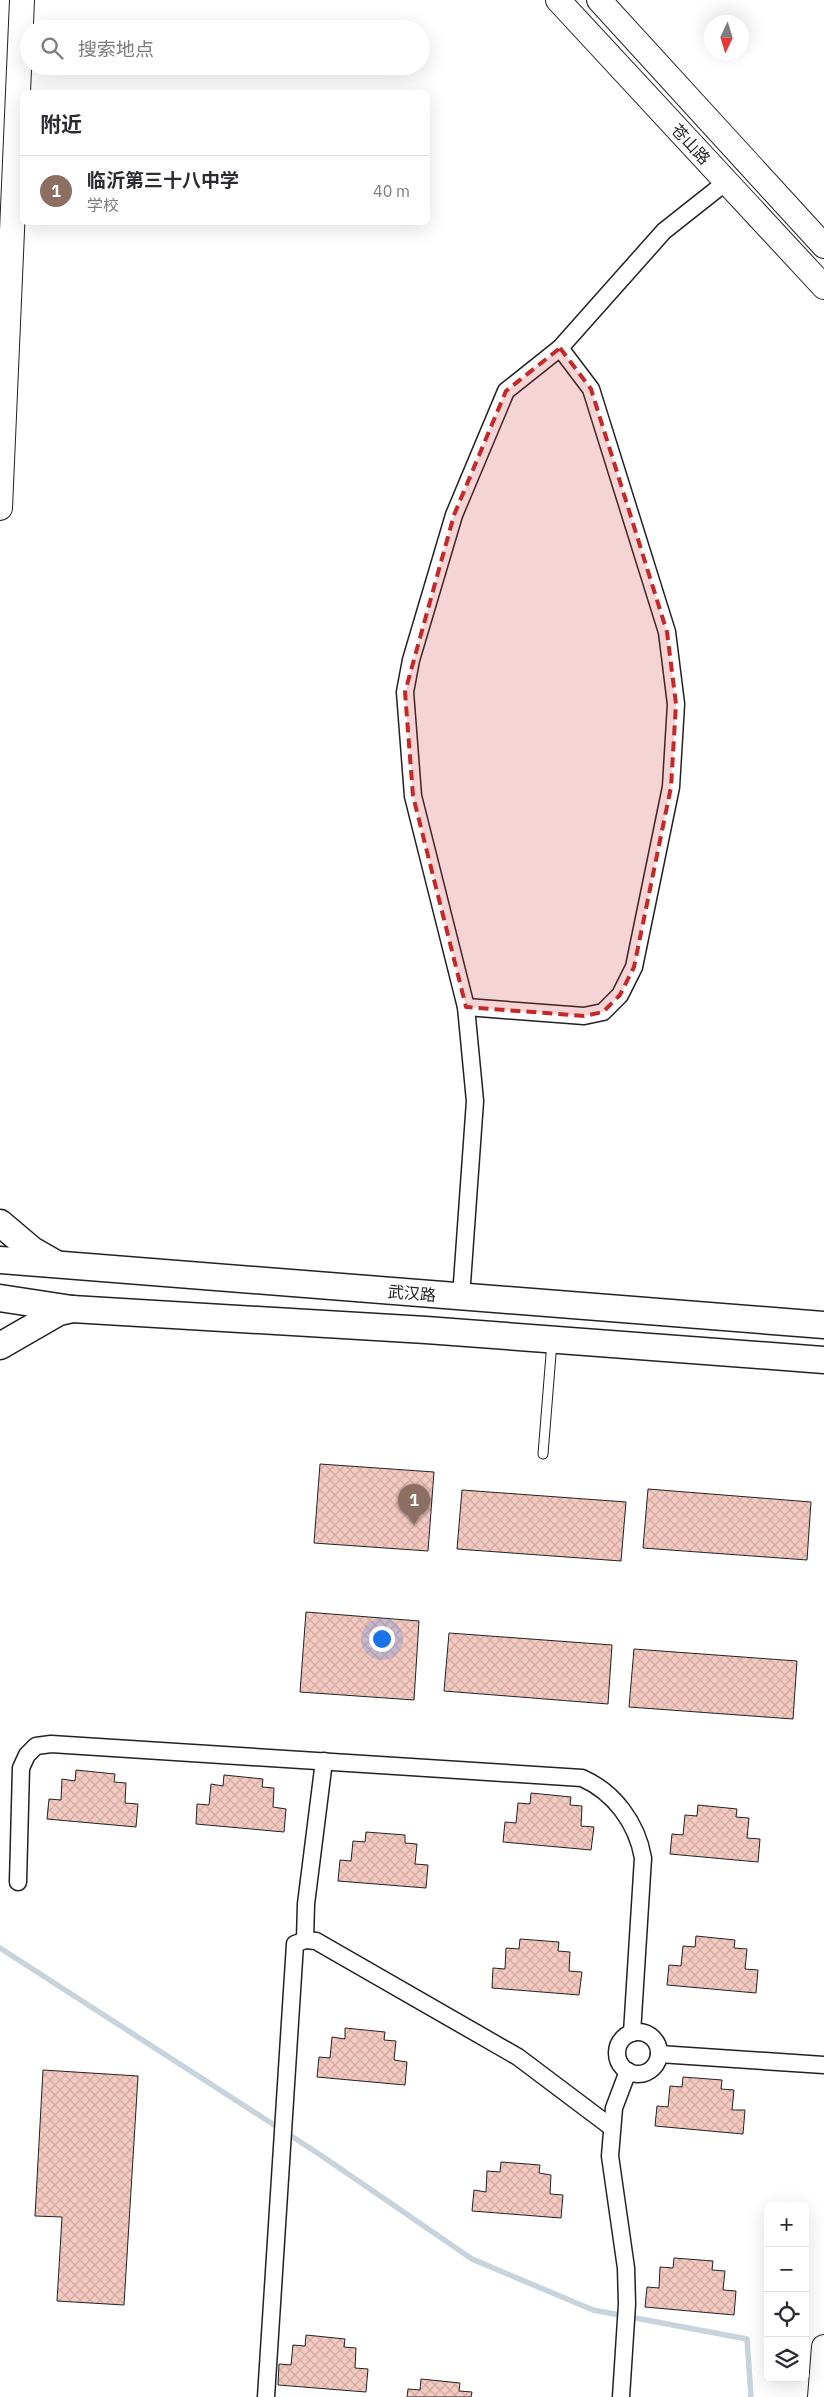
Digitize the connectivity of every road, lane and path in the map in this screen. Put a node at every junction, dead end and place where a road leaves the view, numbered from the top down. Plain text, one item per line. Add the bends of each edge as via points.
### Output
1 (22, 0) edge
2 (558, 0) edge
3 (599, 0) edge
4 (21, 20) edge
5 (20, 46) edge
6 (726, 182) junction
7 (824, 246) edge
8 (824, 287) edge
9 (560, 348) junction
10 (0, 508) edge
11 (466, 1007) junction
12 (0, 1223) edge
13 (0, 1260) edge
14 (58, 1264) junction
15 (462, 1297) junction
16 (0, 1298) edge
17 (72, 1309) junction
18 (824, 1325) edge
19 (552, 1339) junction
20 (0, 1346) edge
21 (824, 1360) edge
22 (543, 1454) dead end
23 (324, 1761) junction
24 (18, 1882) dead end
25 (305, 1940) junction
26 (632, 2033) junction
27 (659, 2054) junction
28 (824, 2065) edge
29 (628, 2071) junction
30 (611, 2127) junction
31 (824, 2347) edge
32 (824, 2354) edge
33 (266, 2397) edge
34 (621, 2397) edge
35 (820, 2397) edge

1 - 4 main road
2 - 6 main road, 苍山路
3 - 7 main road, 苍山路
5 - 10 main road
6 - 8 main road, 苍山路
6 - 9 street via 664,231
9 - 11 street via 506,391 454,515 411,660 405,692 412,796
9 - 11 street via 591,390 667,632 676,704 671,787 634,967 620,995 603,1012 584,1016
11 - 15 street via 475,1101
12 - 14 main road via 32,1250
13 - 14 main road, 武汉路
14 - 15 main road, 武汉路
15 - 18 main road, 武汉路
16 - 17 main road
17 - 19 main road
17 - 20 main road via 59,1312
19 - 21 main road
19 - 22 lane
23 - 24 street via 51,1744 36,1746 21,1768
23 - 25 street via 306,1904
23 - 26 street via 582,1778 598,1785 613,1798 640,1840 643,1858
25 - 30 street via 316,1941 518,2057
25 - 33 street via 295,1944
26 - 27 street via 645,2033 651,2037
26 - 29 street via 621,2041 618,2054
27 - 28 street
27 - 29 street via 654,2067 648,2071
29 - 30 street via 614,2108
30 - 34 street via 610,2156 626,2277
31 - 32 main road
32 - 35 main road

